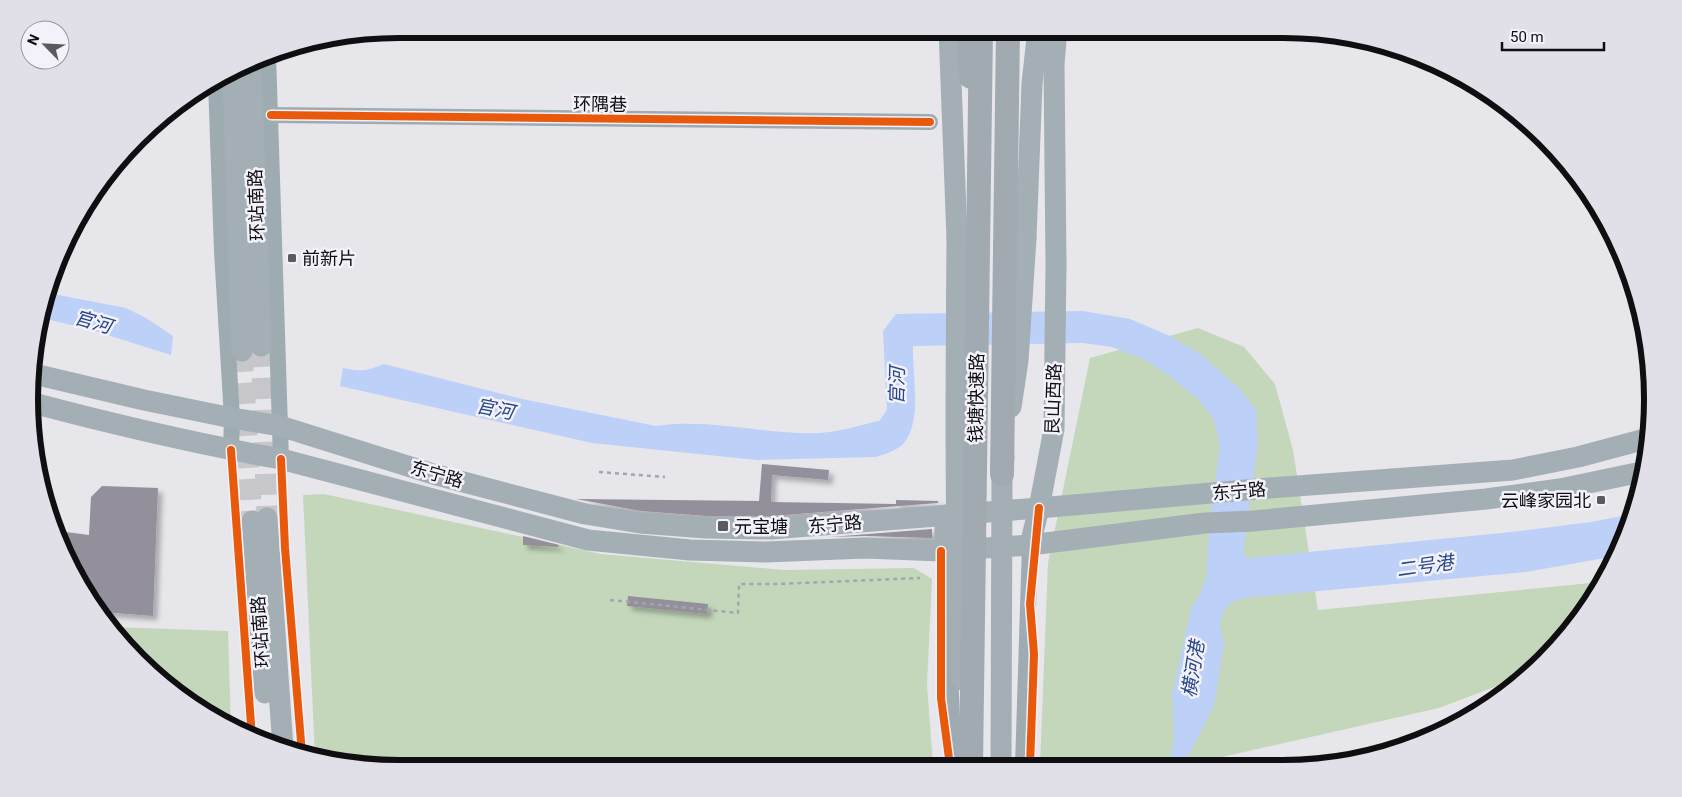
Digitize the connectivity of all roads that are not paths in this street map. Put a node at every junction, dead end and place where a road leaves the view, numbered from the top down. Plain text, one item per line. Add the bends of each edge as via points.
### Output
1 (950, 38) edge
2 (969, 38) edge
3 (981, 38) edge
4 (1008, 38) edge
5 (1015, 38) edge
6 (1037, 38) edge
7 (1056, 38) edge
8 (268, 62) edge
9 (251, 69) edge
10 (233, 78) edge
11 (216, 87) edge
12 (271, 115) junction
13 (1008, 119) junction
14 (930, 122) dead end
15 (979, 215) junction
16 (38, 375) edge
17 (38, 404) edge
18 (232, 418) junction
19 (280, 426) junction
20 (1642, 440) edge
21 (231, 450) junction
22 (281, 459) junction
23 (1637, 473) edge
24 (1002, 474) junction
25 (1039, 508) junction
26 (945, 516) junction
27 (1030, 545) junction
28 (945, 551) junction
29 (269, 735) edge
30 (282, 740) edge
31 (954, 760) edge
32 (969, 760) edge
33 (969, 760) edge
34 (1001, 760) edge
35 (1023, 760) edge

1 - 32 main road, bridge via 958,238 958,606
2 - 15 highway, bridge
3 - 15 highway, 钱塘快速路, bridge
4 - 13 highway, 钱塘快速路, bridge
5 - 13 highway, bridge
6 - 24 main road, 艮山西路, bridge via 1018,361
7 - 25 main road, 艮山西路 via 1054,429
8 - 12 street
9 - 10 main road, 环站南路 via 251,349
11 - 18 street
12 - 14 street, 环隅巷
12 - 19 street
13 - 24 highway, 钱塘快速路, bridge
15 - 33 highway, 钱塘快速路, bridge
16 - 18 main road, 东宁路
17 - 21 main road, 东宁路 via 133,430
18 - 19 main road, 东宁路
18 - 21 street
19 - 22 street
19 - 26 main road, 东宁路 via 441,476 585,514 640,523 771,529
20 - 25 main road, 东宁路 via 1578,458 1513,470
21 - 22 main road, 东宁路
22 - 28 main road, 东宁路 via 588,540 690,550 766,552 865,548
23 - 27 main road, 东宁路 via 1560,489 1486,499 1205,523
24 - 34 main road, 艮山西路, bridge
25 - 26 main road, 东宁路
25 - 27 main road, 艮山西路
26 - 28 main road
27 - 28 main road, 东宁路
27 - 35 street, 艮山西路
28 - 31 street
29 - 30 main road, 环站南路 via 260,520

